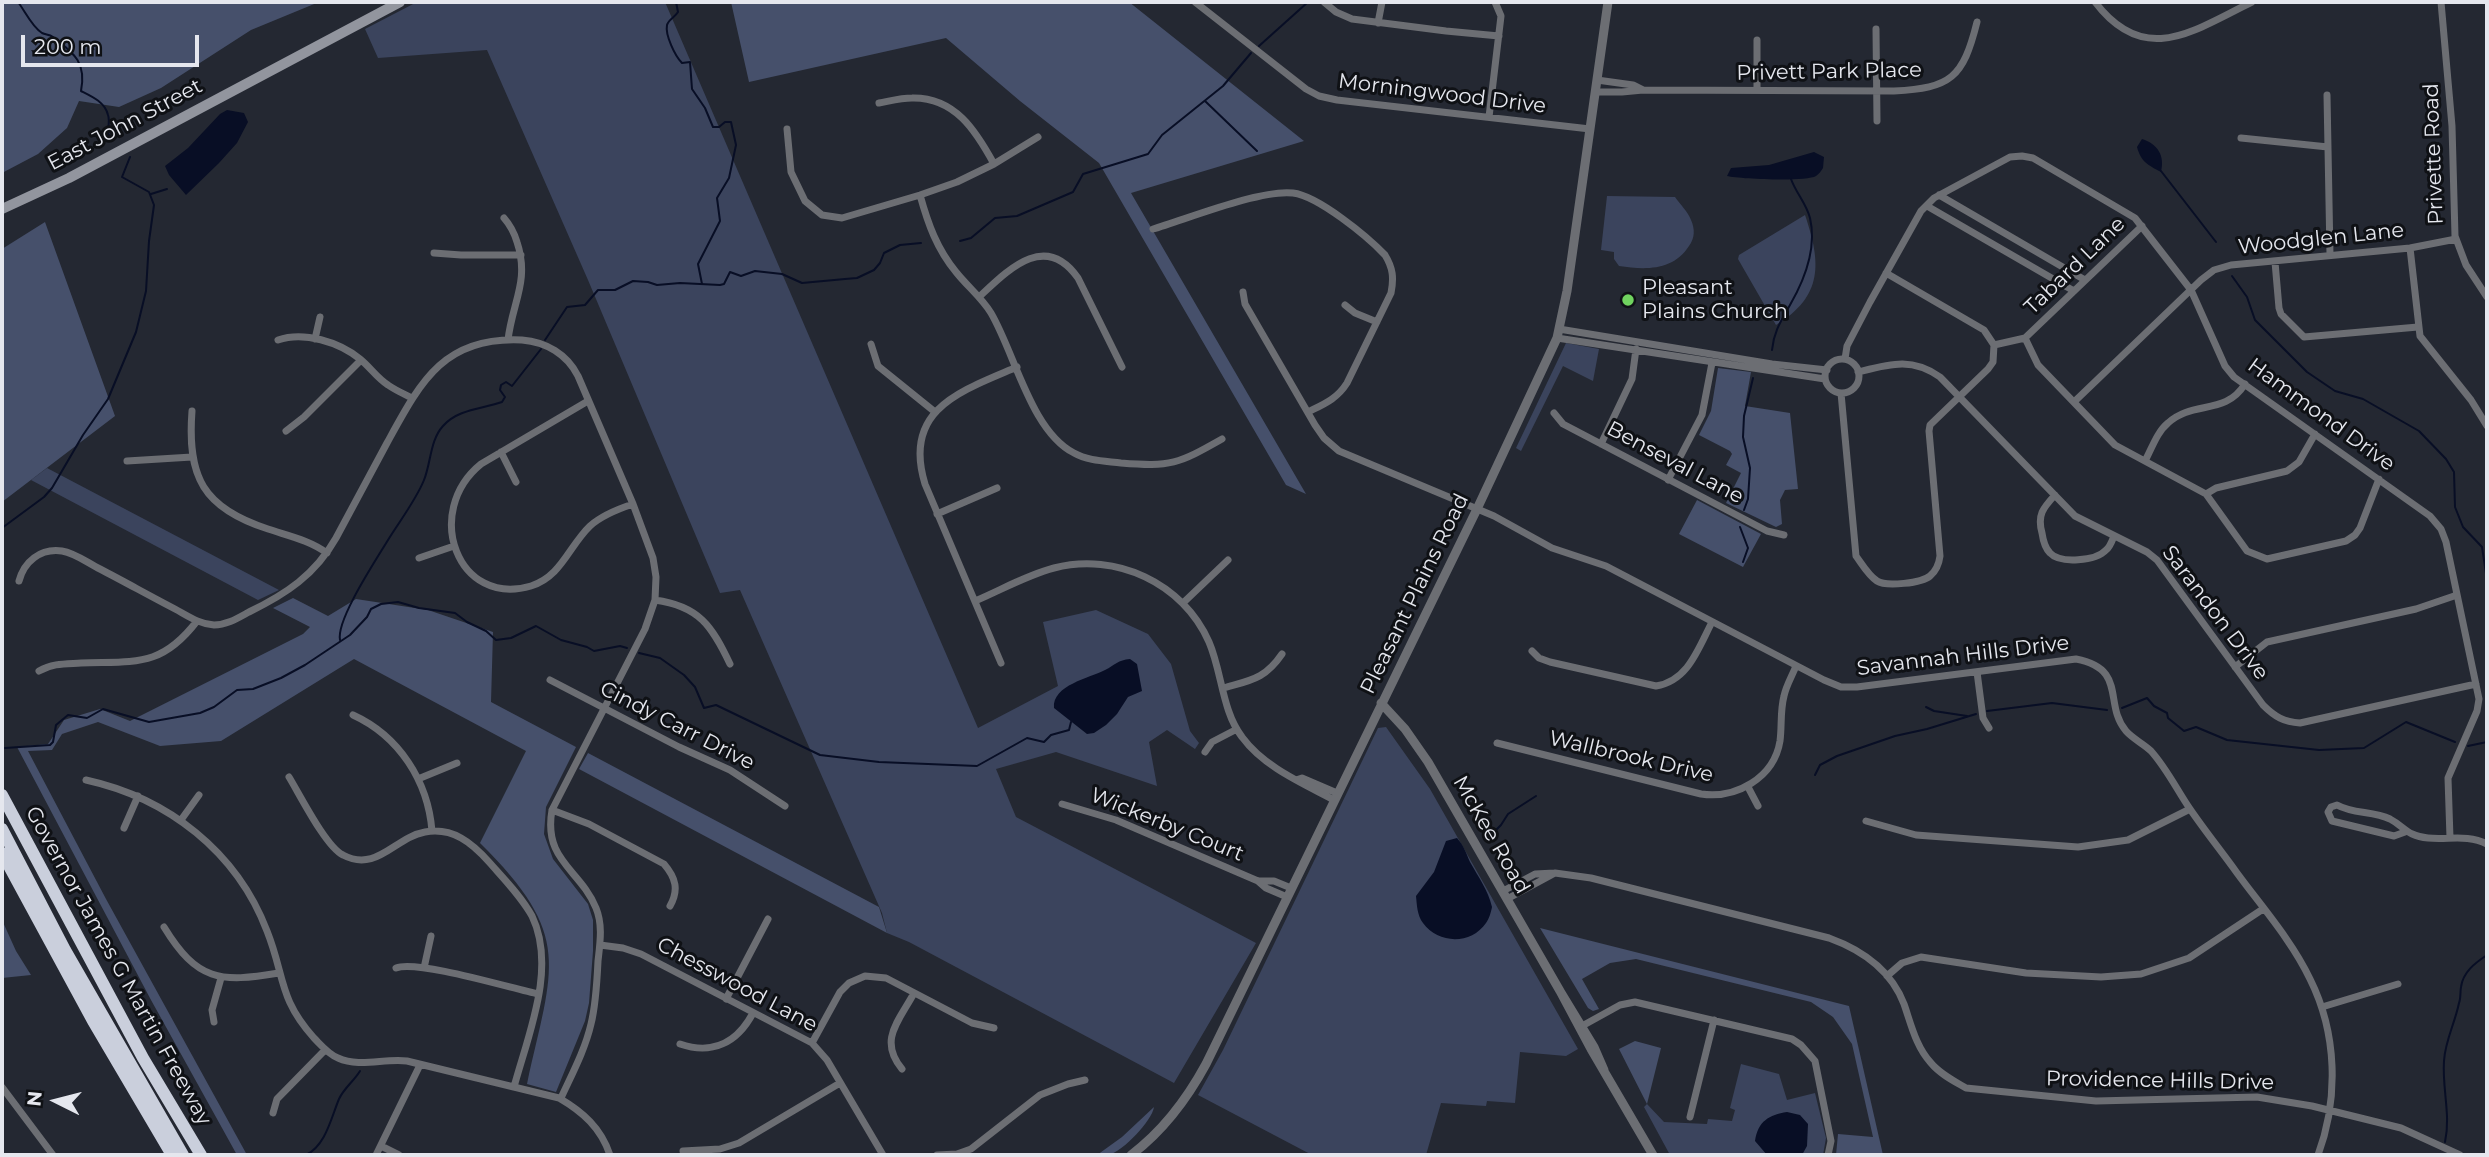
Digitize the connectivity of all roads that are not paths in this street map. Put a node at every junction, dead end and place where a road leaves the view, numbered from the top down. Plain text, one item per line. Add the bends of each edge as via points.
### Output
1 (400, 2) edge
2 (1195, 2) edge
3 (1324, 2) edge
4 (1382, 2) edge
5 (1495, 2) edge
6 (1608, 2) edge
7 (2095, 2) edge
8 (2252, 2) edge
9 (2441, 2) edge
10 (1977, 22) dead end
11 (1378, 23) junction
12 (1876, 29) dead end
13 (1499, 36) junction
14 (1758, 40) dead end
15 (1597, 80) junction
16 (1643, 90) junction
17 (1757, 90) junction
18 (1876, 91) junction
19 (1596, 92) junction
20 (2327, 95) dead end
21 (879, 103) dead end
22 (1489, 117) junction
23 (1877, 121) dead end
24 (787, 129) dead end
25 (1590, 129) junction
26 (1038, 137) dead end
27 (2241, 138) dead end
28 (2328, 147) junction
29 (994, 164) junction
30 (920, 195) junction
31 (1940, 195) junction
32 (1927, 206) junction
33 (2, 210) edge
34 (504, 218) dead end
35 (2142, 226) junction
36 (1153, 229) dead end
37 (2456, 239) junction
38 (2410, 248) junction
39 (434, 253) dead end
40 (521, 255) junction
41 (2330, 256) junction
42 (2275, 262) junction
43 (1886, 273) junction
44 (2085, 280) junction
45 (2191, 290) junction
46 (2074, 291) junction
47 (1243, 292) dead end
48 (2487, 297) edge
49 (979, 298) junction
50 (1345, 305) dead end
51 (320, 317) dead end
52 (1377, 322) junction
53 (2417, 327) junction
54 (1558, 333) junction
55 (2025, 338) junction
56 (315, 339) junction
57 (278, 340) dead end
58 (508, 340) junction
59 (871, 344) dead end
60 (1994, 345) junction
61 (1636, 349) junction
62 (1844, 359) junction
63 (361, 360) junction
64 (1712, 363) junction
65 (1122, 366) dead end
66 (1017, 367) junction
67 (1827, 370) junction
68 (1858, 372) junction
69 (1825, 379) junction
70 (2245, 384) junction
71 (1841, 393) junction
72 (1959, 395) junction
73 (412, 398) junction
74 (588, 401) junction
75 (2074, 402) junction
76 (192, 411) dead end
77 (934, 412) junction
78 (1308, 412) junction
79 (1554, 414) dead end
80 (2487, 426) edge
81 (286, 431) dead end
82 (2315, 434) junction
83 (1222, 439) dead end
84 (1601, 444) junction
85 (501, 452) junction
86 (192, 457) junction
87 (127, 461) dead end
88 (2145, 461) junction
89 (2379, 479) junction
90 (1668, 480) junction
91 (516, 482) dead end
92 (997, 488) dead end
93 (2206, 494) junction
94 (2055, 495) junction
95 (633, 504) junction
96 (1477, 509) junction
97 (937, 514) junction
98 (1784, 535) dead end
99 (2114, 536) junction
100 (454, 546) junction
101 (327, 552) junction
102 (419, 558) dead end
103 (1228, 559) dead end
104 (19, 582) dead end
105 (2458, 596) junction
106 (654, 600) junction
107 (975, 601) junction
108 (1182, 603) junction
109 (197, 621) junction
110 (1712, 622) junction
111 (1532, 651) dead end
112 (1282, 654) dead end
113 (1001, 663) dead end
114 (730, 664) dead end
115 (1796, 666) junction
116 (2235, 667) junction
117 (39, 671) dead end
118 (1977, 672) junction
119 (551, 680) dead end
120 (2476, 684) junction
121 (1224, 688) junction
122 (1381, 703) junction
123 (603, 708) junction
124 (353, 715) dead end
125 (1989, 728) dead end
126 (1237, 729) junction
127 (1497, 743) dead end
128 (1205, 752) dead end
129 (457, 763) dead end
130 (289, 777) dead end
131 (418, 779) junction
132 (86, 780) dead end
133 (1748, 787) junction
134 (2, 795) edge
135 (199, 795) dead end
136 (138, 796) junction
137 (1335, 797) junction
138 (1062, 804) dead end
139 (785, 806) dead end
140 (1758, 806) dead end
141 (2190, 809) junction
142 (552, 810) junction
143 (2, 813) edge
144 (181, 820) junction
145 (1866, 821) dead end
146 (124, 828) dead end
147 (2, 829) edge
148 (432, 831) junction
149 (2405, 832) junction
150 (2451, 838) junction
151 (2487, 844) edge
152 (2, 853) edge
153 (1289, 892) junction
154 (1505, 895) junction
155 (670, 906) dead end
156 (2263, 909) junction
157 (768, 919) dead end
158 (164, 927) dead end
159 (432, 936) dead end
160 (600, 945) junction
161 (396, 968) dead end
162 (424, 968) junction
163 (279, 973) junction
164 (1887, 976) junction
165 (221, 978) junction
166 (2398, 984) dead end
167 (1560, 991) junction
168 (914, 993) junction
169 (538, 994) junction
170 (726, 999) junction
171 (2322, 1007) junction
172 (753, 1013) junction
173 (1714, 1020) junction
174 (214, 1023) dead end
175 (1582, 1026) junction
176 (994, 1028) dead end
177 (812, 1043) junction
178 (680, 1044) dead end
179 (326, 1050) junction
180 (420, 1065) junction
181 (902, 1069) dead end
182 (1604, 1070) junction
183 (1085, 1080) dead end
184 (840, 1083) junction
185 (2, 1087) edge
186 (514, 1087) junction
187 (561, 1098) junction
188 (2330, 1111) junction
189 (273, 1113) dead end
190 (1690, 1117) dead end
191 (381, 1146) junction
192 (683, 1151) dead end
193 (966, 1153) edge
194 (53, 1155) edge
195 (172, 1155) edge
196 (183, 1155) edge
197 (191, 1155) edge
198 (201, 1155) edge
199 (376, 1155) edge
200 (399, 1155) edge
201 (610, 1155) edge
202 (883, 1155) edge
203 (937, 1155) edge
204 (1131, 1155) edge
205 (1653, 1155) edge
206 (1828, 1155) edge
207 (2318, 1155) edge
208 (2460, 1155) edge

1 - 33 main road, East John Street
2 - 22 street, Morningwood Drive via 1319,96
3 - 11 street via 1342,15
4 - 11 street
5 - 13 street via 1501,16
6 - 15 street, Pleasant Plains Road
7 - 8 street via 2115,23 2145,39 2160,40 2177,37
9 - 37 street, Privette Road
10 - 18 street, Privett Park Place via 1965,62 1951,78 1934,87
11 - 13 street
12 - 18 street
13 - 22 street
14 - 17 street
15 - 16 street, Privett Park Place
15 - 19 street, Pleasant Plains Road
16 - 17 street, Privett Park Place
16 - 19 street, Privett Park Place
17 - 18 street, Privett Park Place
18 - 23 street
19 - 25 street, Pleasant Plains Road
20 - 28 street
21 - 29 street via 913,98 951,108 967,120
22 - 25 street, Morningwood Drive
24 - 30 street via 797,187 822,215 842,218
25 - 54 street, Pleasant Plains Road
26 - 29 street
27 - 28 street
28 - 41 street
29 - 30 street
30 - 49 street via 938,246
31 - 32 street, Hammond Drive
31 - 35 street, Hammond Drive via 2010,157 2033,158 2128,212
31 - 44 street
32 - 43 street, Hammond Drive
32 - 46 street
34 - 40 street via 514,231
35 - 44 street, Tabard Lane
35 - 45 street, Hammond Drive
36 - 52 street via 1266,194 1295,193 1314,199 1377,247 1391,264 1391,293
37 - 38 street, Woodglen Lane
37 - 48 street, Privette Road
38 - 41 street, Woodglen Lane
38 - 53 street
39 - 40 street
40 - 58 street via 521,289
41 - 42 street, Woodglen Lane
42 - 45 street, Woodglen Lane via 2214,270
42 - 53 street via 2281,314 2304,337
43 - 60 street via 1984,330
43 - 62 street, Hammond Drive
44 - 46 street, Tabard Lane
45 - 70 street, Hammond Drive via 2225,366
45 - 75 street, Woodglen Lane
46 - 55 street, Tabard Lane
47 - 78 street, Savannah Hills Drive via 1245,304
49 - 65 street via 1021,261 1042,256 1062,261 1078,278
49 - 66 street
50 - 52 street
51 - 56 street
52 - 78 street via 1341,393
53 - 80 street via 2425,345
54 - 61 street
54 - 67 street
54 - 96 street, Pleasant Plains Road
55 - 60 street, Tabard Lane
55 - 75 street via 2038,365
56 - 57 street
56 - 63 street
58 - 73 street via 481,344 449,358
58 - 74 street via 539,343 560,354 574,369
59 - 77 street via 878,366
60 - 72 street via 1993,362
61 - 64 street
61 - 84 street via 1632,379
62 - 67 street via 1834,361
62 - 68 street
63 - 73 street via 385,383
63 - 81 street
64 - 69 street
64 - 90 street via 1702,415
66 - 77 street via 960,392
66 - 83 street via 1050,434 1073,453 1102,461 1162,466
67 - 69 street
68 - 71 street via 1855,386
68 - 72 street, Sarandon Drive via 1889,364 1916,365 1928,368
69 - 71 street
70 - 82 street, Hammond Drive
70 - 88 street via 2228,402 2185,412 2167,423
71 - 72 street via 1856,556 1870,575 1889,584 1924,580 1938,564 1929,431 1934,419
72 - 94 street, Sarandon Drive
73 - 101 street
74 - 85 street
74 - 95 street
75 - 88 street via 2115,445
76 - 86 street
77 - 97 street via 919,455
78 - 96 street, Savannah Hills Drive via 1324,438 1339,451
79 - 84 street, Benseval Lane via 1563,424
82 - 89 street, Hammond Drive
82 - 93 street via 2299,462 2287,471
84 - 90 street, Benseval Lane
85 - 91 street
85 - 100 street via 474,469 459,489 451,516
86 - 87 street
86 - 101 street via 205,489 227,512
88 - 93 street
89 - 93 street via 2355,535 2267,559 2247,551
89 - 105 street, Hammond Drive via 2441,529
90 - 98 street, Benseval Lane
92 - 97 street
94 - 99 street, Sarandon Drive via 2075,516
94 - 99 street via 2042,508 2039,523 2045,546 2055,557 2096,556 2108,549
95 - 100 street via 591,525 552,574 527,587 500,588 481,580
95 - 106 street via 653,558
96 - 110 street, Savannah Hills Drive via 1552,548 1606,566
96 - 122 street, Pleasant Plains Road
97 - 107 street
99 - 116 street, Sarandon Drive via 2157,560
100 - 102 street
101 - 109 street via 306,578 272,601 223,624
103 - 108 street
104 - 109 street via 30,559 47,551 65,552
105 - 116 street via 2267,642
105 - 120 street, Hammond Drive
106 - 114 street via 677,604 697,615
106 - 123 street via 645,629
107 - 108 street via 1053,569 1090,564 1140,574
107 - 113 street
108 - 121 street via 1210,643
109 - 117 street via 175,647 151,659 53,664
110 - 111 street via 1688,668 1672,682 1656,686 1550,662
110 - 115 street, Savannah Hills Drive
112 - 121 street via 1263,676
115 - 118 street, Savannah Hills Drive via 1846,687
115 - 133 street via 1784,696 1775,755
116 - 120 street, Sarandon Drive via 2274,716 2300,723
118 - 125 street via 1983,718
118 - 141 street, Savannah Hills Drive via 2076,659 2101,668 2125,730 2150,750
119 - 123 street, Cindy Carr Drive
120 - 150 street, Hammond Drive via 2477,711 2448,778
121 - 126 street
122 - 137 street, Pleasant Plains Road
122 - 154 street, McKee Road via 1428,762
123 - 139 street, Cindy Carr Drive via 730,770
123 - 142 street
124 - 131 street via 393,743
126 - 128 street via 1212,742
126 - 137 street via 1262,758
127 - 133 street, Wallbrook Drive via 1701,794 1720,795
129 - 131 street
130 - 148 street via 333,847 344,856 375,859
131 - 148 street
132 - 136 street
133 - 140 street
134 - 198 highway, Governor James G Martin Freeway via 143,1058
135 - 144 street
136 - 144 street
136 - 146 street
137 - 153 street, Pleasant Plains Road
138 - 153 street, Wickerby Court via 1115,820 1258,881 1274,881
141 - 145 street via 2128,839 2078,847 1916,835
141 - 156 street, Savannah Hills Drive
142 - 155 street via 664,864 676,887
142 - 160 street via 552,843 592,900
143 - 197 highway
144 - 163 street via 220,853 243,883 266,928
147 - 196 highway via 65,950
148 - 169 street via 466,840 526,906 541,945
149 - 149 street via 2382,816 2337,805 2328,812 2332,821 2346,826 2394,836
149 - 150 street
150 - 151 street
152 - 195 highway
153 - 204 street, Pleasant Plains Road via 1198,1080 1164,1125
154 - 164 street, Providence Hills Drive via 1555,873 1591,878 1829,938 1855,948
154 - 167 street, McKee Road
156 - 164 street via 2189,958 2141,974 2026,973 1920,957 1902,963
156 - 171 street, Savannah Hills Drive via 2303,967
157 - 170 street
158 - 165 street via 188,958
159 - 162 street
160 - 170 street, Chesswood Lane via 641,954
160 - 187 street via 592,1023
161 - 162 street
162 - 169 street
163 - 165 street
163 - 179 street via 295,1014
164 - 188 street, Providence Hills Drive via 1931,1063 1966,1088 2096,1101 2257,1097
165 - 174 street via 212,1010
166 - 171 street
167 - 175 street, McKee Road
167 - 182 street, McKee Road
168 - 176 street via 972,1023
168 - 177 street via 881,977 865,976 849,983
168 - 181 street via 891,1040 891,1053
169 - 186 street
170 - 172 street, Chesswood Lane
171 - 188 street, Savannah Hills Drive via 2332,1070
172 - 177 street, Chesswood Lane
172 - 178 street via 737,1034 716,1046 700,1049
173 - 175 street via 1636,1002
173 - 190 street
173 - 206 street via 1792,1040 1810,1054 1831,1142
175 - 182 street, McKee Road
177 - 184 street, Chesswood Lane
179 - 180 street via 349,1062 397,1060
179 - 189 street via 277,1099
180 - 186 street
180 - 191 street
182 - 205 street, McKee Road
183 - 193 street via 1048,1090
184 - 192 street via 739,1143
184 - 202 street, Chesswood Lane
185 - 194 street
186 - 187 street
187 - 201 street via 592,1122
188 - 207 street, Savannah Hills Drive
188 - 208 street, Providence Hills Drive via 2401,1128
191 - 199 street
191 - 200 street
193 - 203 street

